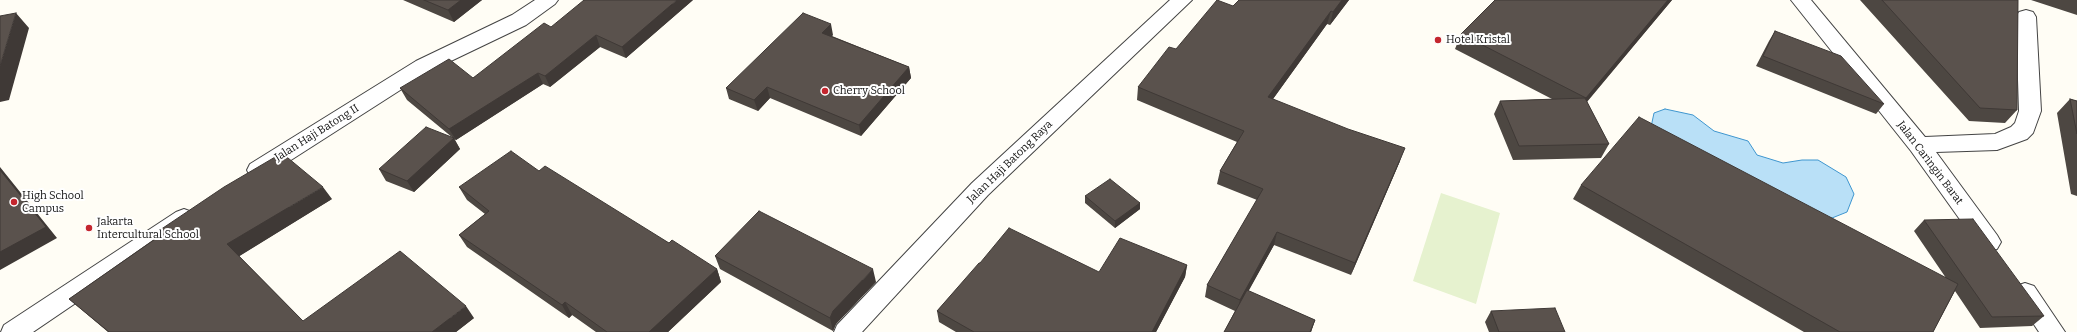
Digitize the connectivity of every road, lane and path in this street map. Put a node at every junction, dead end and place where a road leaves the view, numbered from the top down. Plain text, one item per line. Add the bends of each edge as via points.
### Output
1 (548, 0) edge
2 (1182, 0) edge
3 (1801, 0) edge
4 (2026, 17) dead end
5 (1919, 146) junction
6 (243, 180) edge
7 (203, 206) edge
8 (2001, 259) edge
9 (2015, 278) edge
10 (13, 332) edge
11 (846, 332) edge
12 (2053, 332) edge

1 - 6 street, Jalan Haji Batong II via 519,20 423,66
2 - 11 street, Jalan Haji Batong Raya via 980,189
3 - 5 street, Jalan Caringin Barat
4 - 5 street via 2030,111 2025,127 2020,133 1997,142
5 - 8 street, Jalan Caringin Barat
7 - 10 street
9 - 12 street

